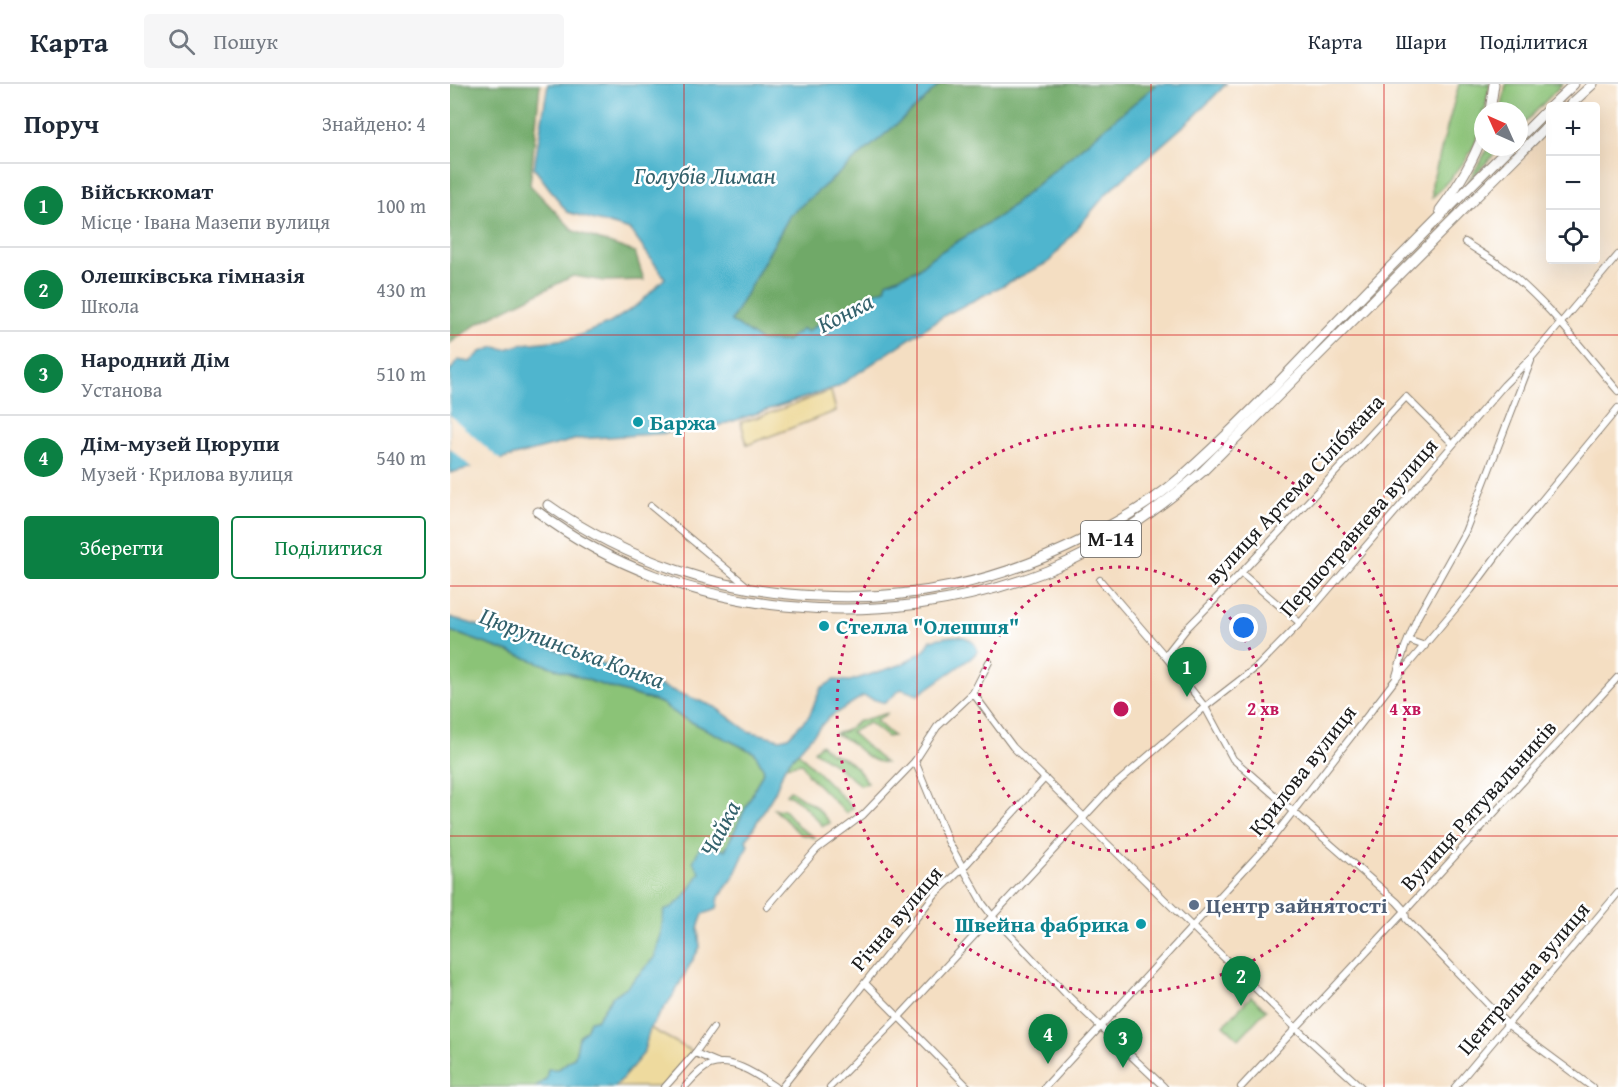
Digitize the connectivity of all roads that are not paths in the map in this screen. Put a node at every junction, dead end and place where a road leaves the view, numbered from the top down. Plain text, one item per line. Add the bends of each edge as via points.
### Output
1 (1494, 84) edge
2 (1574, 84) edge
3 (1592, 84) edge
4 (1491, 102) edge
5 (1556, 102) edge
6 (1572, 102) edge
7 (1546, 112) edge
8 (1546, 128) edge
9 (1528, 129) edge
10 (1474, 156) edge
11 (1501, 156) edge
12 (1422, 234) junction
13 (1465, 242) dead end
14 (1618, 255) edge
15 (1560, 322) junction
16 (1532, 357) junction
17 (1618, 391) edge
18 (1618, 408) edge
19 (1453, 444) junction
20 (548, 505) dead end
21 (651, 506) dead end
22 (538, 512) dead end
23 (1241, 573) junction
24 (1100, 580) dead end
25 (750, 589) junction
26 (1300, 623) junction
27 (1408, 640) junction
28 (1425, 646) junction
29 (1165, 656) junction
30 (989, 662) dead end
31 (1618, 676) edge
32 (1395, 680) junction
33 (973, 693) junction
34 (1205, 706) junction
35 (915, 761) junction
36 (1045, 778) junction
37 (1293, 813) junction
38 (1083, 818) junction
39 (963, 869) junction
40 (1618, 893) edge
41 (767, 907) dead end
42 (1405, 911) junction
43 (993, 917) junction
44 (1193, 926) junction
45 (865, 983) junction
46 (898, 1018) junction
47 (1507, 1024) junction
48 (1102, 1027) junction
49 (713, 1028) dead end
50 (1296, 1028) junction
51 (695, 1053) junction
52 (720, 1064) junction
53 (665, 1087) edge
54 (685, 1087) edge
55 (775, 1087) edge
56 (782, 1087) edge
57 (830, 1087) edge
58 (968, 1087) edge
59 (1045, 1087) edge
60 (1164, 1087) edge
61 (1241, 1087) edge
62 (1361, 1087) edge
63 (1455, 1087) edge
64 (1592, 1087) edge

1 - 4 highway
2 - 5 highway
3 - 6 highway
7 - 9 highway
8 - 22 highway, М-14 via 1203,471 1111,540 1048,570 945,600 844,609 787,607 706,591 625,563
10 - 12 highway
11 - 12 highway, М-14
12 - 25 highway, М-14 via 1179,479 1112,525 1032,564 944,588 850,598
13 - 15 street via 1500,265
14 - 15 street, Першотравнева вулиця
15 - 16 street, Першотравнева вулиця
15 - 17 street
16 - 19 street, Першотравнева вулиця
16 - 27 street via 1465,532
18 - 28 street, Крилова вулиця
19 - 23 street, вулиця Артема Сілібжана via 1406,397
19 - 26 street, Першотравнева вулиця
20 - 25 highway, М-14 via 609,543 652,562
21 - 25 street
23 - 26 street
23 - 29 street, вулиця Артема Сілібжана
24 - 29 street
26 - 34 street, Першотравнева вулиця via 1257,666
27 - 28 street
27 - 32 street
28 - 32 street, Крилова вулиця
29 - 34 street
30 - 33 street
31 - 42 street, Вулиця Рятувальників
32 - 37 street, Крилова вулиця
33 - 35 street via 937,727
33 - 36 street via 1013,747
34 - 37 street via 1233,759
34 - 38 street, Першотравнева вулиця via 1111,788
35 - 39 street
35 - 41 street via 863,815 817,849
36 - 38 street
36 - 39 street, Річна вулиця
37 - 42 street
37 - 44 street, Крилова вулиця
38 - 43 street, Першотравнева вулиця
38 - 44 street
39 - 43 street
39 - 45 street, Річна вулиця via 936,893
40 - 47 street, Центральна вулиця
42 - 47 street via 1406,919
42 - 50 street, Вулиця Рятувальників
43 - 46 street, Першотравнева вулиця
43 - 48 street
44 - 48 street, Крилова вулиця
44 - 50 street
45 - 46 street
45 - 56 street, Річна вулиця
46 - 57 street, Першотравнева вулиця
46 - 58 street
47 - 63 street, Центральна вулиця
47 - 64 street
48 - 59 street, Крилова вулиця
48 - 60 street
49 - 51 street
50 - 61 street, Вулиця Рятувальників
50 - 62 street
51 - 52 street
51 - 53 street
52 - 54 street via 702,1070
52 - 55 street via 739,1066

